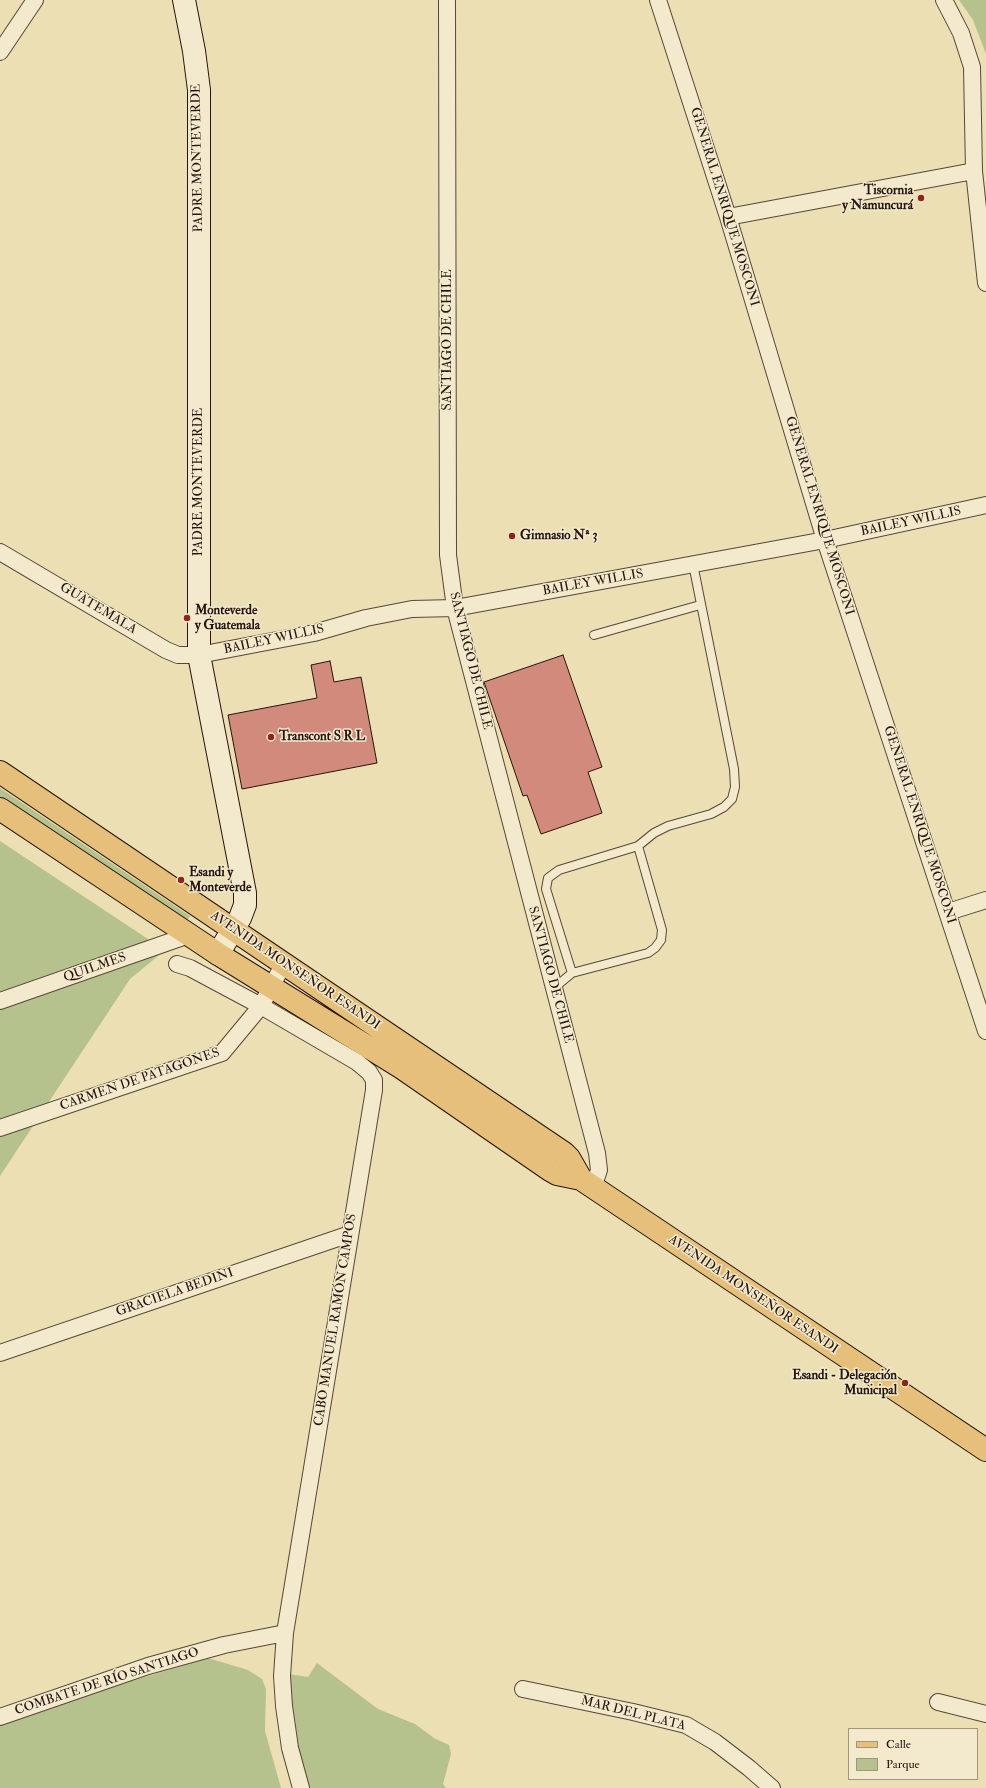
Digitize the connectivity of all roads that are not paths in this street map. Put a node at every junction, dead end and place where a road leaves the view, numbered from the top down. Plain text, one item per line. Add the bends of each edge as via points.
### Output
1 (35, 0) edge
2 (184, 0) edge
3 (447, 0) edge
4 (658, 0) edge
5 (944, 0) edge
6 (0, 52) edge
7 (974, 171) junction
8 (728, 217) junction
9 (986, 283) edge
10 (986, 505) edge
11 (826, 540) junction
12 (0, 552) edge
13 (693, 564) junction
14 (700, 605) junction
15 (455, 608) junction
16 (594, 635) dead end
17 (199, 655) junction
18 (0, 772) edge
19 (0, 809) edge
20 (638, 846) junction
21 (986, 900) edge
22 (948, 912) junction
23 (233, 928) junction
24 (189, 935) junction
25 (218, 954) junction
26 (177, 964) dead end
27 (284, 964) junction
28 (572, 973) junction
29 (271, 987) junction
30 (554, 988) junction
31 (0, 1001) edge
32 (261, 1006) junction
33 (986, 1031) edge
34 (0, 1128) edge
35 (587, 1184) junction
36 (350, 1234) junction
37 (0, 1352) edge
38 (986, 1450) edge
39 (285, 1633) junction
40 (523, 1689) dead end
41 (938, 1702) dead end
42 (986, 1714) edge
43 (0, 1717) edge
44 (301, 1788) edge
45 (772, 1788) edge

1 - 6 street
2 - 17 street, PADRE MONTEVERDE via 199,90
3 - 15 street, SANTIAGO DE CHILE via 448,555
4 - 8 street, GENERAL ENRIQUE MOSCONI
5 - 7 street via 961,33 972,67
7 - 8 street
7 - 9 street
8 - 11 street, GENERAL ENRIQUE MOSCONI
10 - 11 street, BAILEY WILLIS
11 - 13 street, BAILEY WILLIS
11 - 22 street, GENERAL ENRIQUE MOSCONI
12 - 17 street, GUATEMALA via 166,650 178,655
13 - 14 lane
13 - 15 street, BAILEY WILLIS
14 - 16 lane
14 - 20 lane via 734,769 735,787 732,799 711,814 668,826
15 - 17 street, BAILEY WILLIS via 412,609
15 - 30 street, SANTIAGO DE CHILE
17 - 23 street, PADRE MONTEVERDE via 245,893 245,905
18 - 23 main road, AVENIDA MONSEÑOR ESANDI
19 - 24 main road, AVENIDA MONSEÑOR ESANDI
20 - 28 lane via 662,930 661,940 648,953
20 - 28 lane via 559,870 548,878 546,889
21 - 22 street
22 - 33 street, GENERAL ENRIQUE MOSCONI
23 - 25 street, PADRE MONTEVERDE
23 - 27 main road, AVENIDA MONSEÑOR ESANDI
24 - 25 main road, AVENIDA MONSEÑOR ESANDI
24 - 31 street, QUILMES
25 - 29 main road, AVENIDA MONSEÑOR ESANDI
26 - 32 street, CABO MANUEL RAMÓN CAMPOS via 190,968
27 - 29 street, CARMEN DE PATAGONES
27 - 35 main road, AVENIDA MONSEÑOR ESANDI via 564,1153
28 - 30 lane
29 - 32 street, CARMEN DE PATAGONES
29 - 35 main road, AVENIDA MONSEÑOR ESANDI via 402,1068 550,1170
30 - 35 street, SANTIAGO DE CHILE via 597,1153 599,1170
32 - 34 street, CARMEN DE PATAGONES via 222,1053
32 - 36 street, CABO MANUEL RAMÓN CAMPOS via 358,1062 372,1076 374,1090
35 - 38 main road, AVENIDA MONSEÑOR ESANDI
36 - 37 street, GRACIELA BEDINI
36 - 39 street, CABO MANUEL RAMÓN CAMPOS
39 - 43 street, COMBATE DE RÍO SANTIAGO via 224,1645 148,1666
39 - 44 street, CABO MANUEL RAMÓN CAMPOS via 282,1676 284,1706 290,1748
40 - 45 street, MAR DEL PLATA via 686,1725 715,1742
41 - 42 street

